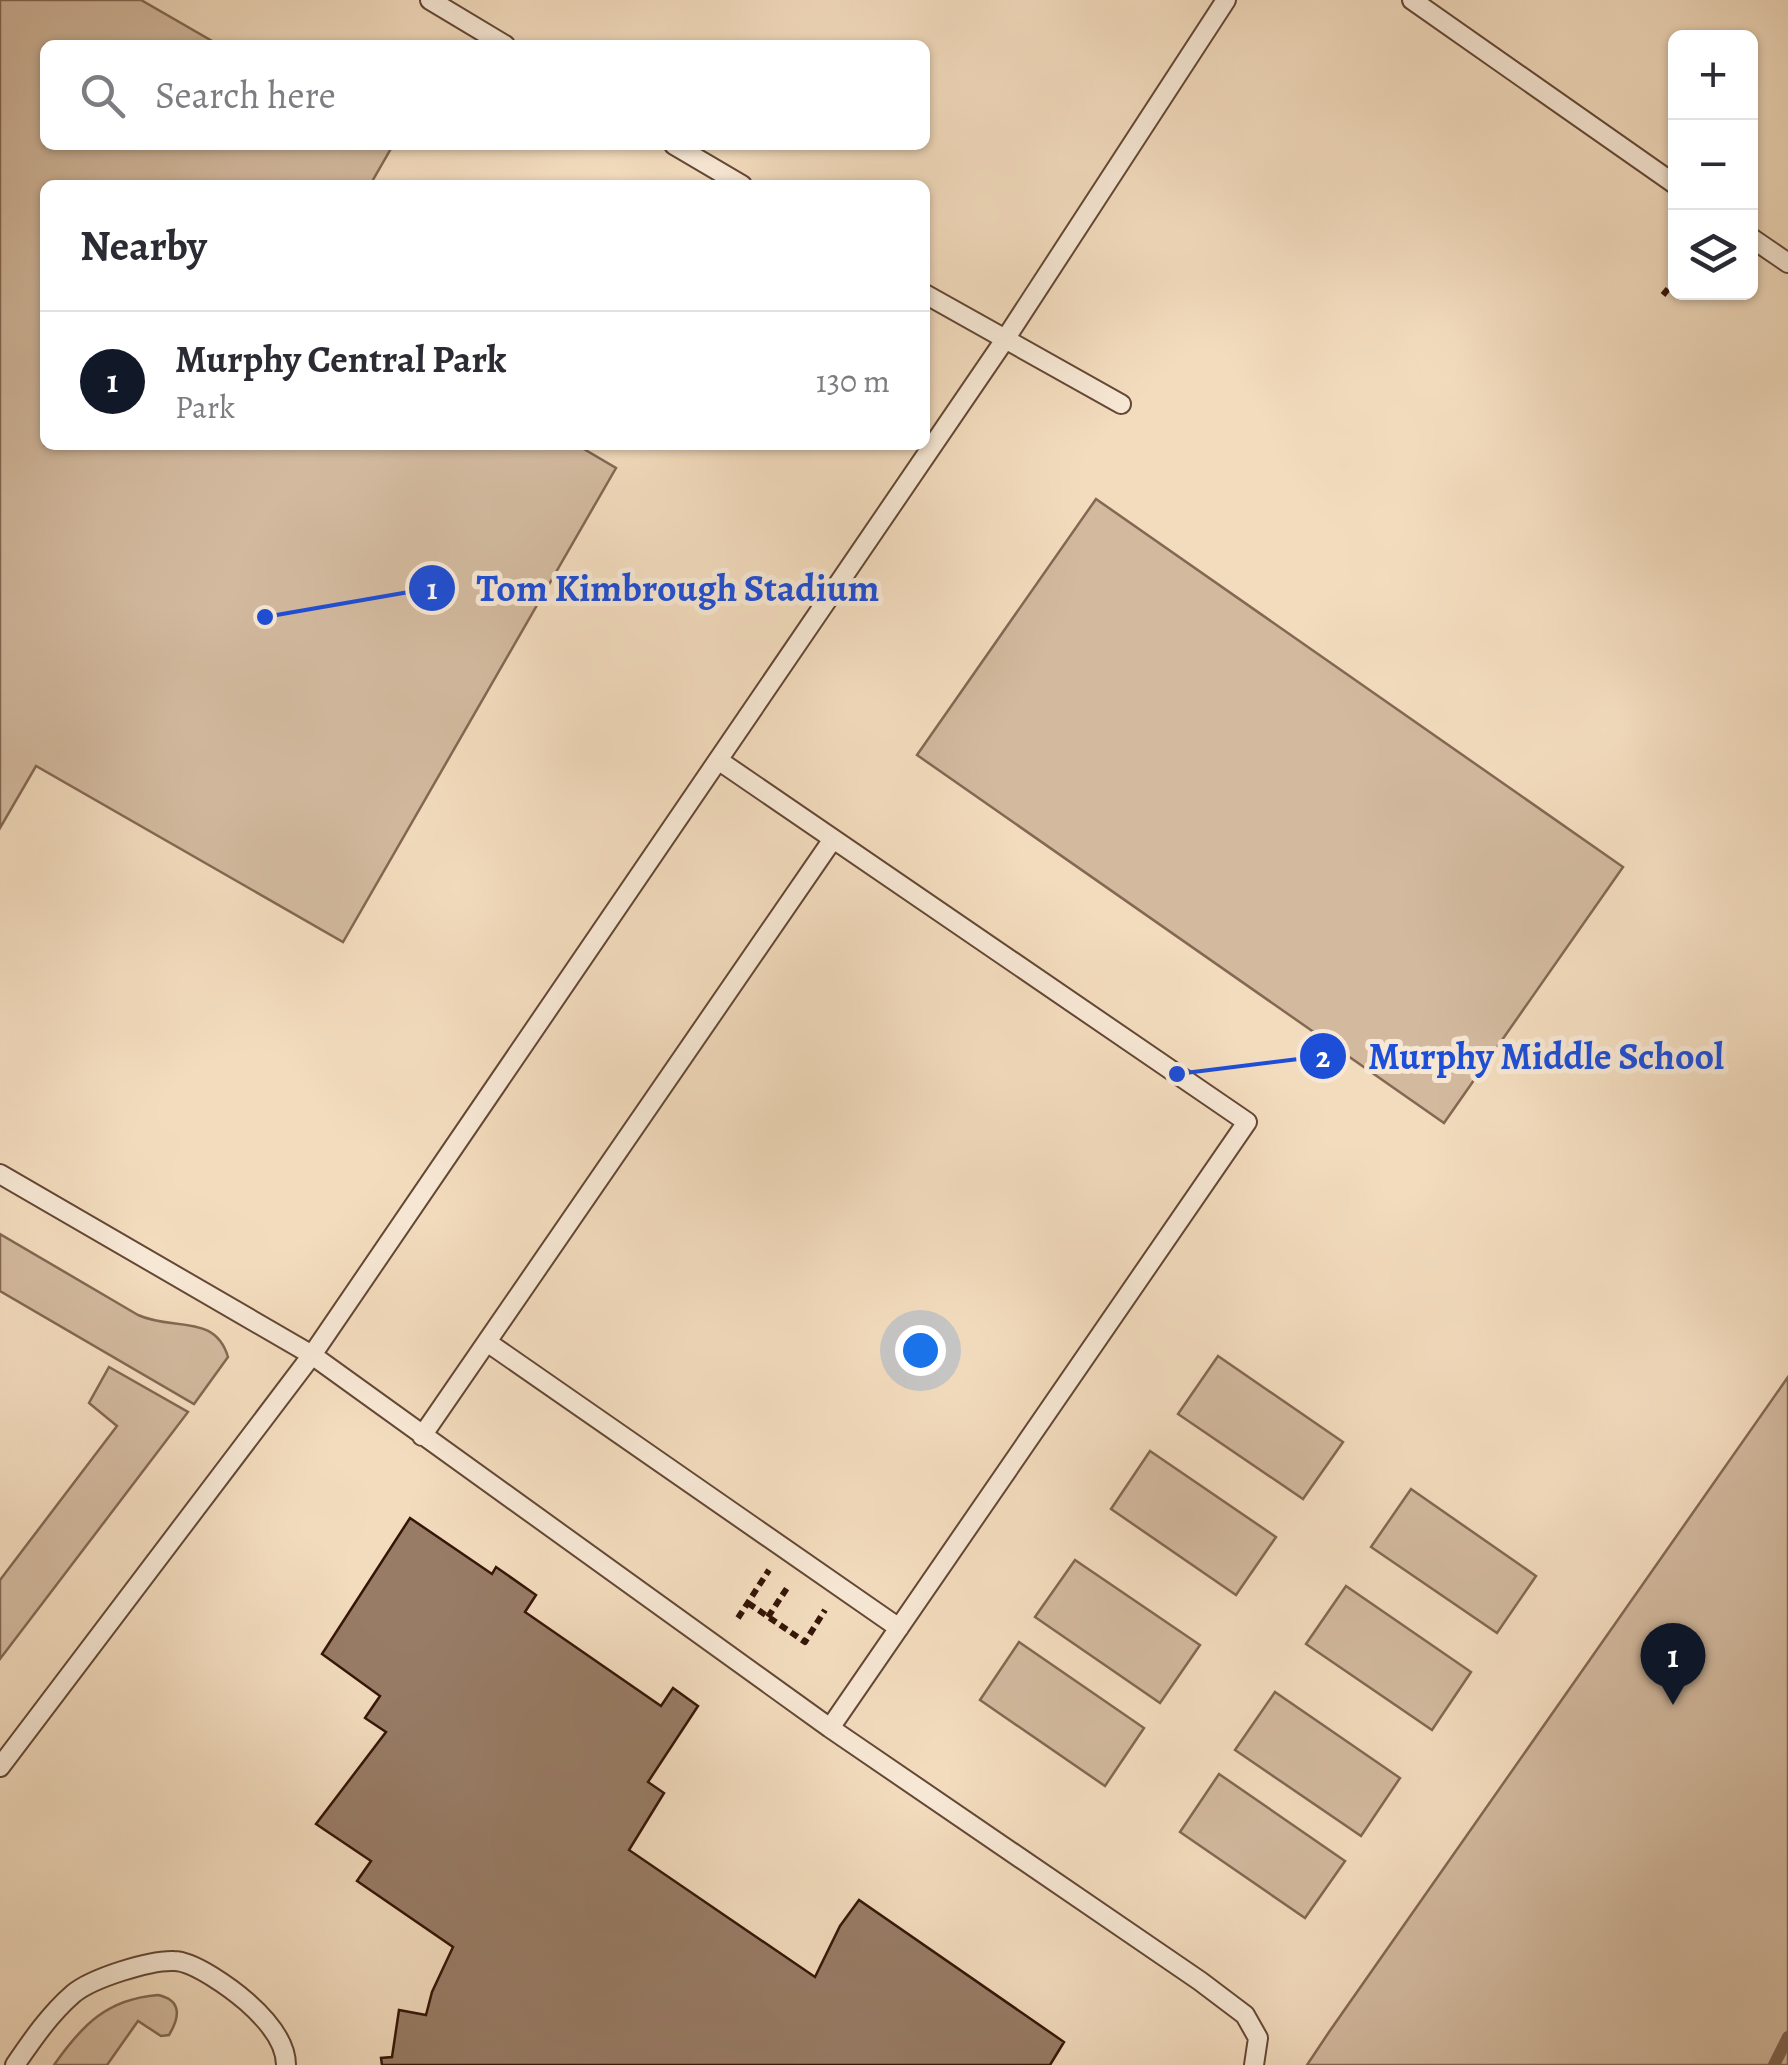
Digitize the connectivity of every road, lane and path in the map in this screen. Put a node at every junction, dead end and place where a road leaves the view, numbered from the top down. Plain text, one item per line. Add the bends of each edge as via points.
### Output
1 (430, 0) edge
2 (1226, 0) edge
3 (1412, 0) edge
4 (498, 40) edge
5 (682, 150) edge
6 (1668, 178) edge
7 (734, 180) edge
8 (1758, 242) edge
9 (1788, 263) edge
10 (1668, 289) edge
11 (1663, 296) dead end
12 (930, 297) edge
13 (1004, 341) junction
14 (1120, 404) dead end
15 (930, 449) edge
16 (930, 450) edge
17 (718, 760) junction
18 (833, 839) junction
19 (0, 1174) edge
20 (487, 1342) junction
21 (312, 1356) junction
22 (422, 1436) junction
23 (769, 1569) dead end
24 (790, 1584) dead end
25 (748, 1603) junction
26 (825, 1610) dead end
27 (738, 1618) dead end
28 (768, 1618) junction
29 (899, 1628) junction
30 (830, 1728) junction
31 (0, 1767) edge
32 (15, 2065) edge
33 (286, 2065) edge
34 (1254, 2065) edge

1 - 4 lane
2 - 13 lane
3 - 6 lane
5 - 7 lane
8 - 9 lane
10 - 11 path
12 - 13 lane
13 - 14 lane
13 - 15 lane
16 - 17 lane
17 - 18 lane
17 - 21 lane
18 - 20 lane
18 - 29 lane via 1247,1122
19 - 21 lane
20 - 22 lane
20 - 29 lane
21 - 22 lane
21 - 31 lane
22 - 30 lane
23 - 25 path
24 - 28 path
25 - 27 path
25 - 28 path
26 - 28 path via 804,1642
29 - 30 lane
30 - 34 lane via 1245,2015 1258,2038
32 - 33 lane via 76,1992 127,1970 177,1960 230,1986 264,2017

